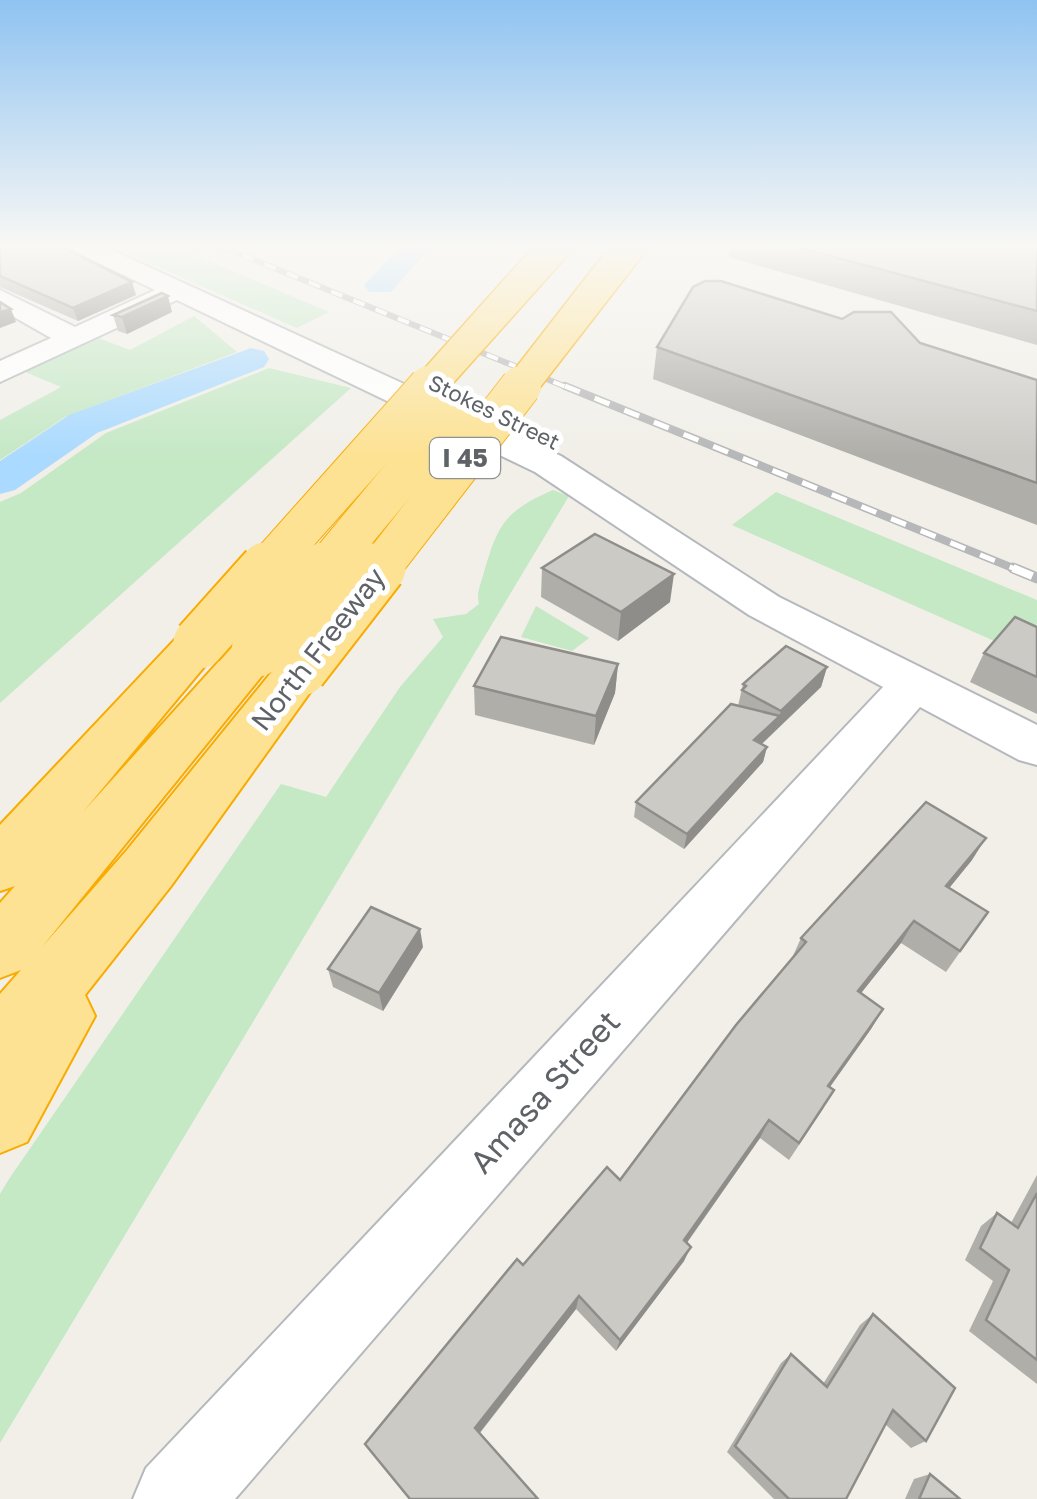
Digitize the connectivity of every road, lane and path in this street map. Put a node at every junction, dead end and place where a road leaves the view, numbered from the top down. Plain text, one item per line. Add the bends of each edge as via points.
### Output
1 (32, 316) edge
2 (121, 316) edge
3 (236, 316) edge
4 (492, 316) edge
5 (539, 316) edge
6 (571, 316) edge
7 (72, 338) junction
8 (0, 373) edge
9 (279, 661) junction
10 (912, 685) junction
11 (1037, 746) edge
12 (5, 858) edge
13 (150, 868) junction
14 (0, 950) edge
15 (0, 1047) edge
16 (0, 1115) edge
17 (178, 1499) edge

1 - 7 street
2 - 7 street
3 - 10 street, Stokes Street via 548,464 764,606
4 - 12 highway, I 45, bridge
5 - 9 highway, North Freeway, bridge
6 - 9 highway, North Freeway / I 45, bridge
7 - 8 street
9 - 13 highway, North Freeway / I 45
9 - 14 highway, North Freeway
10 - 11 street, Stokes Street
10 - 17 street, Amasa Street
13 - 15 highway, North Freeway / I 45
13 - 16 highway

